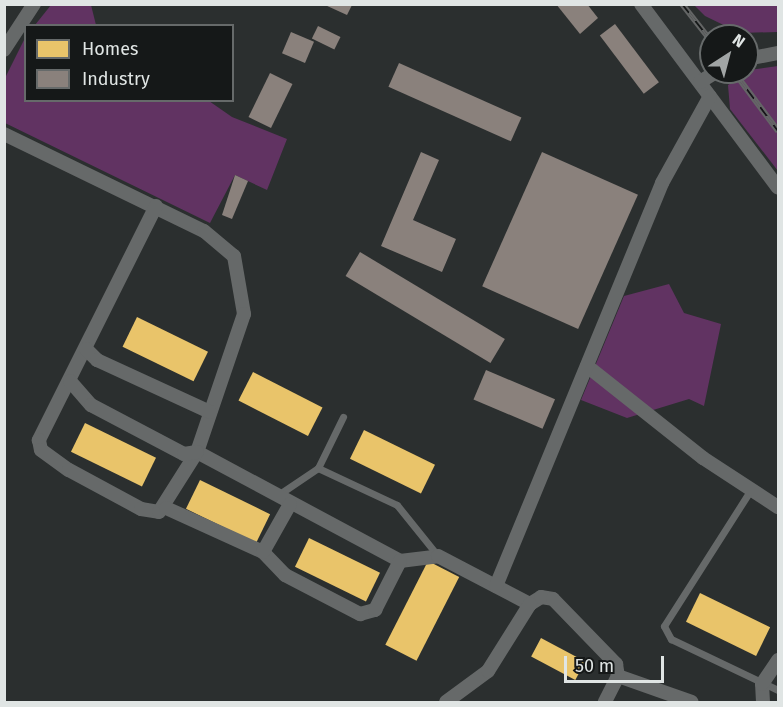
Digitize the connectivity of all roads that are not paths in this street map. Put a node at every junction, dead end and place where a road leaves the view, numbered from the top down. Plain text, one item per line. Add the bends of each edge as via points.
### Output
1 (34, 4) edge
2 (641, 4) edge
3 (4, 50) edge
4 (778, 53) edge
5 (759, 56) edge
6 (699, 82) edge
7 (701, 84) edge
8 (710, 96) junction
9 (4, 134) edge
10 (778, 188) edge
11 (156, 206) junction
12 (86, 349) junction
13 (587, 366) junction
14 (70, 381) junction
15 (210, 412) junction
16 (343, 417) dead end
17 (197, 452) junction
18 (318, 468) junction
19 (750, 491) junction
20 (276, 496) junction
21 (290, 504) junction
22 (166, 507) junction
23 (778, 507) edge
24 (263, 552) junction
25 (438, 556) junction
26 (400, 561) junction
27 (496, 586) junction
28 (530, 604) junction
29 (778, 660) edge
30 (618, 676) junction
31 (762, 684) junction
32 (778, 690) edge
33 (446, 702) edge
34 (605, 702) edge
35 (692, 702) edge
36 (763, 702) edge

1 - 3 street
2 - 6 street
4 - 5 street
7 - 8 street
8 - 10 street
8 - 13 street via 662,183
9 - 11 street
11 - 12 street
11 - 15 street via 204,231 234,256 241,279 244,314
12 - 14 street
12 - 15 street via 97,360
13 - 19 street
13 - 27 street
14 - 17 street via 91,405 184,454
14 - 22 street via 39,440 41,450 141,508
15 - 17 street
16 - 18 lane
17 - 20 street
17 - 22 street
18 - 20 lane
18 - 25 lane via 397,505
19 - 23 street
19 - 31 lane via 664,626 671,639
20 - 21 street
21 - 24 street
21 - 26 street
22 - 24 street
24 - 26 street via 285,575 360,614 375,610
25 - 26 street
25 - 27 street
27 - 28 street
28 - 30 street via 541,597 563,605 616,664
28 - 33 street via 488,671
29 - 31 street
30 - 34 street
30 - 35 street
31 - 32 lane
31 - 36 street

